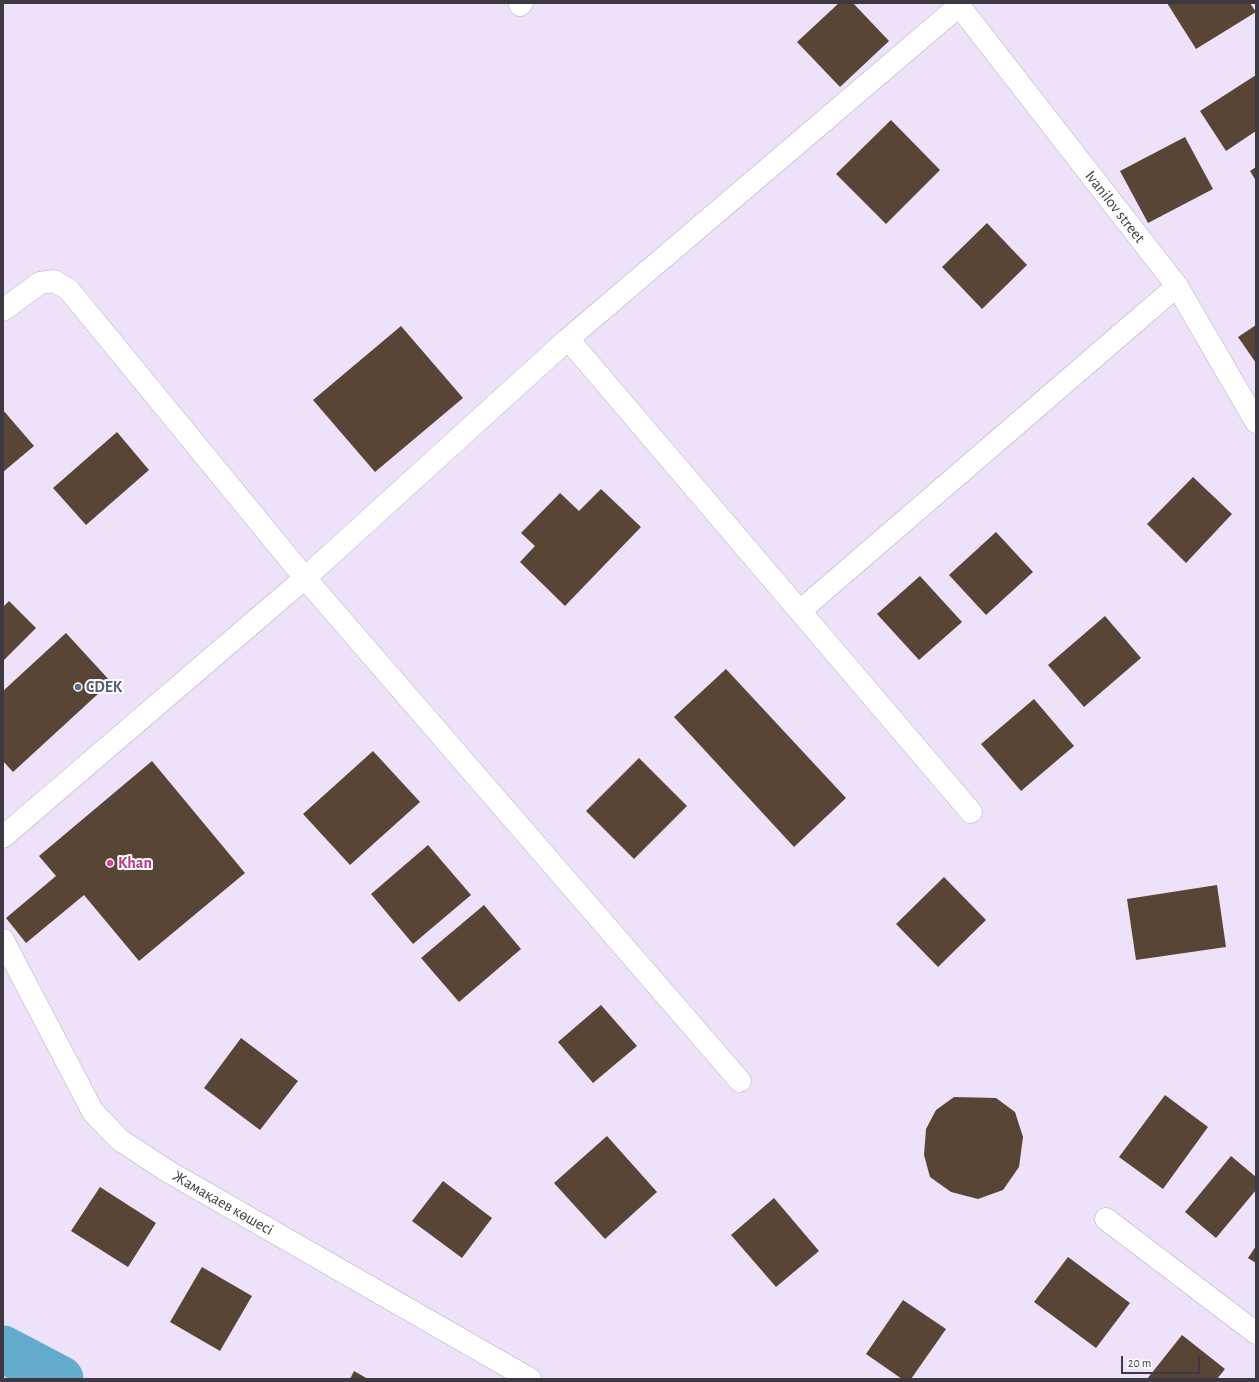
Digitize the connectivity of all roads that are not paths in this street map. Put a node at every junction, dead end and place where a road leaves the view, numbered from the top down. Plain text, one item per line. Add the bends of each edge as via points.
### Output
1 (958, 5) edge
2 (1176, 286) junction
3 (3, 310) edge
4 (568, 338) junction
5 (1256, 422) edge
6 (305, 578) junction
7 (800, 611) junction
8 (971, 812) dead end
9 (3, 837) edge
10 (3, 940) edge
11 (740, 1081) dead end
12 (1106, 1219) dead end
13 (1256, 1333) edge
14 (530, 1379) edge

1 - 2 street, Ivanilov street
1 - 4 street
2 - 5 street, Ivanilov street
2 - 7 street
3 - 6 street via 40,283 54,281 69,290
4 - 6 street
4 - 7 street
6 - 9 street
6 - 11 street
7 - 8 street
10 - 14 street, Жамақаев көшесі via 93,1112 120,1140 169,1172
12 - 13 street

